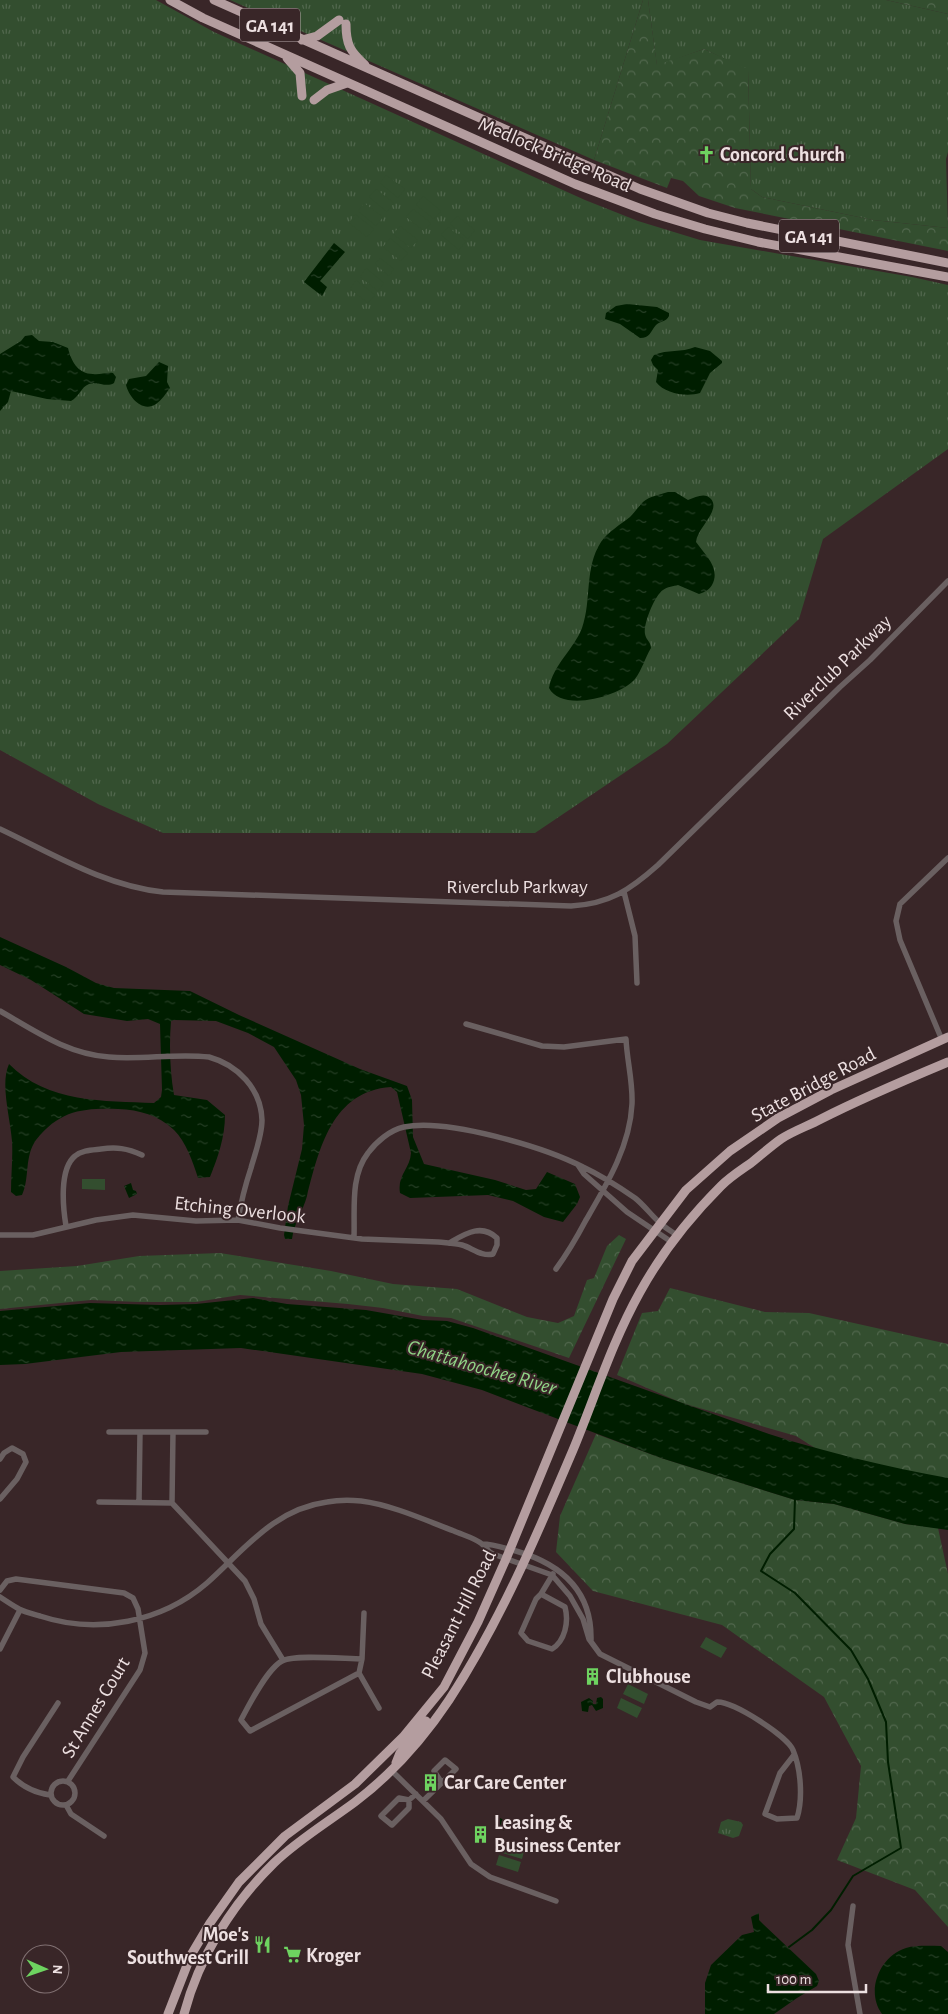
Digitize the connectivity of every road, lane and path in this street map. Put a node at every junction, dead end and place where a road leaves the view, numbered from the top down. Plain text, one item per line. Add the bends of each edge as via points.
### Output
1 (170, 0) edge
2 (214, 0) edge
3 (302, 40) junction
4 (281, 53) junction
5 (371, 71) junction
6 (347, 83) junction
7 (302, 96) dead end
8 (314, 100) dead end
9 (948, 263) edge
10 (948, 277) edge
11 (948, 581) edge
12 (0, 829) edge
13 (948, 858) edge
14 (624, 892) junction
15 (637, 982) dead end
16 (0, 1011) edge
17 (466, 1024) dead end
18 (945, 1038) edge
19 (948, 1062) edge
20 (142, 1155) dead end
21 (578, 1164) junction
22 (607, 1182) junction
23 (603, 1190) junction
24 (238, 1220) junction
25 (66, 1226) junction
26 (658, 1227) junction
27 (1, 1235) edge
28 (354, 1238) junction
29 (675, 1239) junction
30 (449, 1243) junction
31 (556, 1269) dead end
32 (591, 1350) joint
33 (606, 1365) joint
34 (109, 1432) dead end
35 (140, 1432) junction
36 (173, 1432) junction
37 (206, 1432) dead end
38 (0, 1459) edge
39 (0, 1499) edge
40 (99, 1502) dead end
41 (139, 1502) junction
42 (172, 1503) junction
43 (482, 1544) junction
44 (510, 1550) junction
45 (527, 1554) junction
46 (506, 1560) junction
47 (229, 1563) junction
48 (523, 1564) junction
49 (556, 1568) junction
50 (552, 1575) junction
51 (0, 1590) edge
52 (540, 1594) junction
53 (0, 1597) edge
54 (20, 1610) junction
55 (364, 1613) dead end
56 (140, 1618) junction
57 (591, 1644) junction
58 (0, 1649) edge
59 (362, 1659) junction
60 (283, 1660) junction
61 (359, 1673) junction
62 (444, 1687) junction
63 (58, 1703) dead end
64 (380, 1708) dead end
65 (794, 1755) junction
66 (392, 1771) junction
67 (68, 1781) junction
68 (442, 1783) junction
69 (416, 1794) junction
70 (50, 1795) junction
71 (409, 1800) junction
72 (423, 1801) junction
73 (66, 1805) junction
74 (104, 1836) dead end
75 (556, 1901) dead end
76 (853, 1906) dead end
77 (168, 2014) edge
78 (184, 2014) edge
79 (860, 2014) edge

1 - 4 highway, Medlock Bridge Road / GA 141
2 - 3 highway, Medlock Bridge Road / GA 141
3 - 5 highway, Medlock Bridge Road / GA 141
3 - 5 highway via 317,36 342,22 350,51
4 - 6 highway, Medlock Bridge Road / GA 141
4 - 7 highway via 300,73
5 - 9 highway, Medlock Bridge Road / GA 141 via 608,176 708,213
6 - 8 highway via 326,90
6 - 10 highway, Medlock Bridge Road / GA 141 via 575,184 672,219 758,242
11 - 14 street, Riverclub Parkway via 658,865
12 - 14 street, Riverclub Parkway via 106,879 142,890 571,906 599,902
13 - 18 street via 900,904 896,921 900,940
14 - 15 street via 635,936
16 - 24 street via 44,1038 88,1054 110,1058 198,1056 222,1060 244,1075 258,1102 262,1120
17 - 22 street via 542,1046 564,1047 626,1039 632,1082 630,1121 623,1147
18 - 26 highway, State Bridge Road via 778,1118 730,1151 686,1190
19 - 29 highway, State Bridge Road via 851,1103 782,1139 722,1185
20 - 25 street via 120,1148 84,1151 75,1156 68,1165 65,1178
21 - 22 street
21 - 23 street via 584,1174
21 - 28 street via 472,1131 402,1127 388,1134 362,1162 355,1185
22 - 23 street
22 - 26 street via 636,1198
23 - 26 street via 634,1217
23 - 31 street
24 - 25 street, Etching Overlook via 196,1221 132,1215
24 - 28 street, Etching Overlook
25 - 27 street, Etching Overlook via 33,1235
26 - 29 street
26 - 32 highway, State Bridge Road via 632,1261
28 - 30 street, Etching Overlook
29 - 33 highway, State Bridge Road via 640,1291
30 - 30 street, Etching Overlook via 488,1255 493,1254 497,1238 483,1230 468,1232
32 - 44 highway, Pleasant Hill Road
33 - 45 highway, Pleasant Hill Road
34 - 35 street
35 - 36 street
35 - 41 street
36 - 37 street
36 - 42 street
38 - 39 street via 12,1448 23,1454 26,1462
40 - 41 street
41 - 42 street
42 - 47 street
43 - 44 street
43 - 46 street
43 - 47 street via 377,1504 327,1502 287,1514 254,1537
44 - 45 street
44 - 46 highway, Pleasant Hill Road
45 - 48 highway, Pleasant Hill Road
45 - 49 street
46 - 48 street
46 - 62 highway, Pleasant Hill Road
47 - 56 street via 178,1604
47 - 60 street via 250,1588 261,1624
48 - 50 street
48 - 66 highway, Pleasant Hill Road via 492,1626 448,1701
49 - 50 street
49 - 57 street via 582,1594 592,1622
50 - 52 street
50 - 57 street via 570,1596 583,1619
51 - 56 street, St Annes Court via 7,1581 16,1578 124,1593 133,1598
52 - 52 street via 520,1634 528,1641 552,1649 566,1628 567,1614 565,1607
53 - 54 street
54 - 56 street via 55,1621 84,1625 122,1623
54 - 58 street
55 - 59 street
56 - 67 street, St Annes Court via 145,1653 140,1670
57 - 65 street via 600,1654 696,1702 710,1707 722,1702 755,1718 793,1748
59 - 60 street
59 - 61 street
60 - 61 street via 268,1676 240,1720 250,1731
61 - 64 street
62 - 66 highway via 442,1700 400,1753
62 - 77 highway, Pleasant Hill Road via 403,1737 355,1784 285,1836 239,1882 191,1955
63 - 70 street via 13,1777 36,1792
65 - 65 street via 801,1807 797,1818 777,1819 765,1814 780,1774
66 - 69 street
66 - 78 highway, Pleasant Hill Road via 275,1862 248,1892 221,1929 202,1964
67 - 70 street via 60,1780 53,1784
67 - 73 street via 75,1796
68 - 68 street via 434,1771 445,1760 456,1769
68 - 72 street
69 - 71 street
69 - 72 street
70 - 73 street via 54,1802
71 - 71 street via 399,1798 381,1816 392,1825 409,1808
72 - 75 street via 441,1819 471,1864 490,1877
73 - 74 street via 71,1814
76 - 79 street via 848,1945

